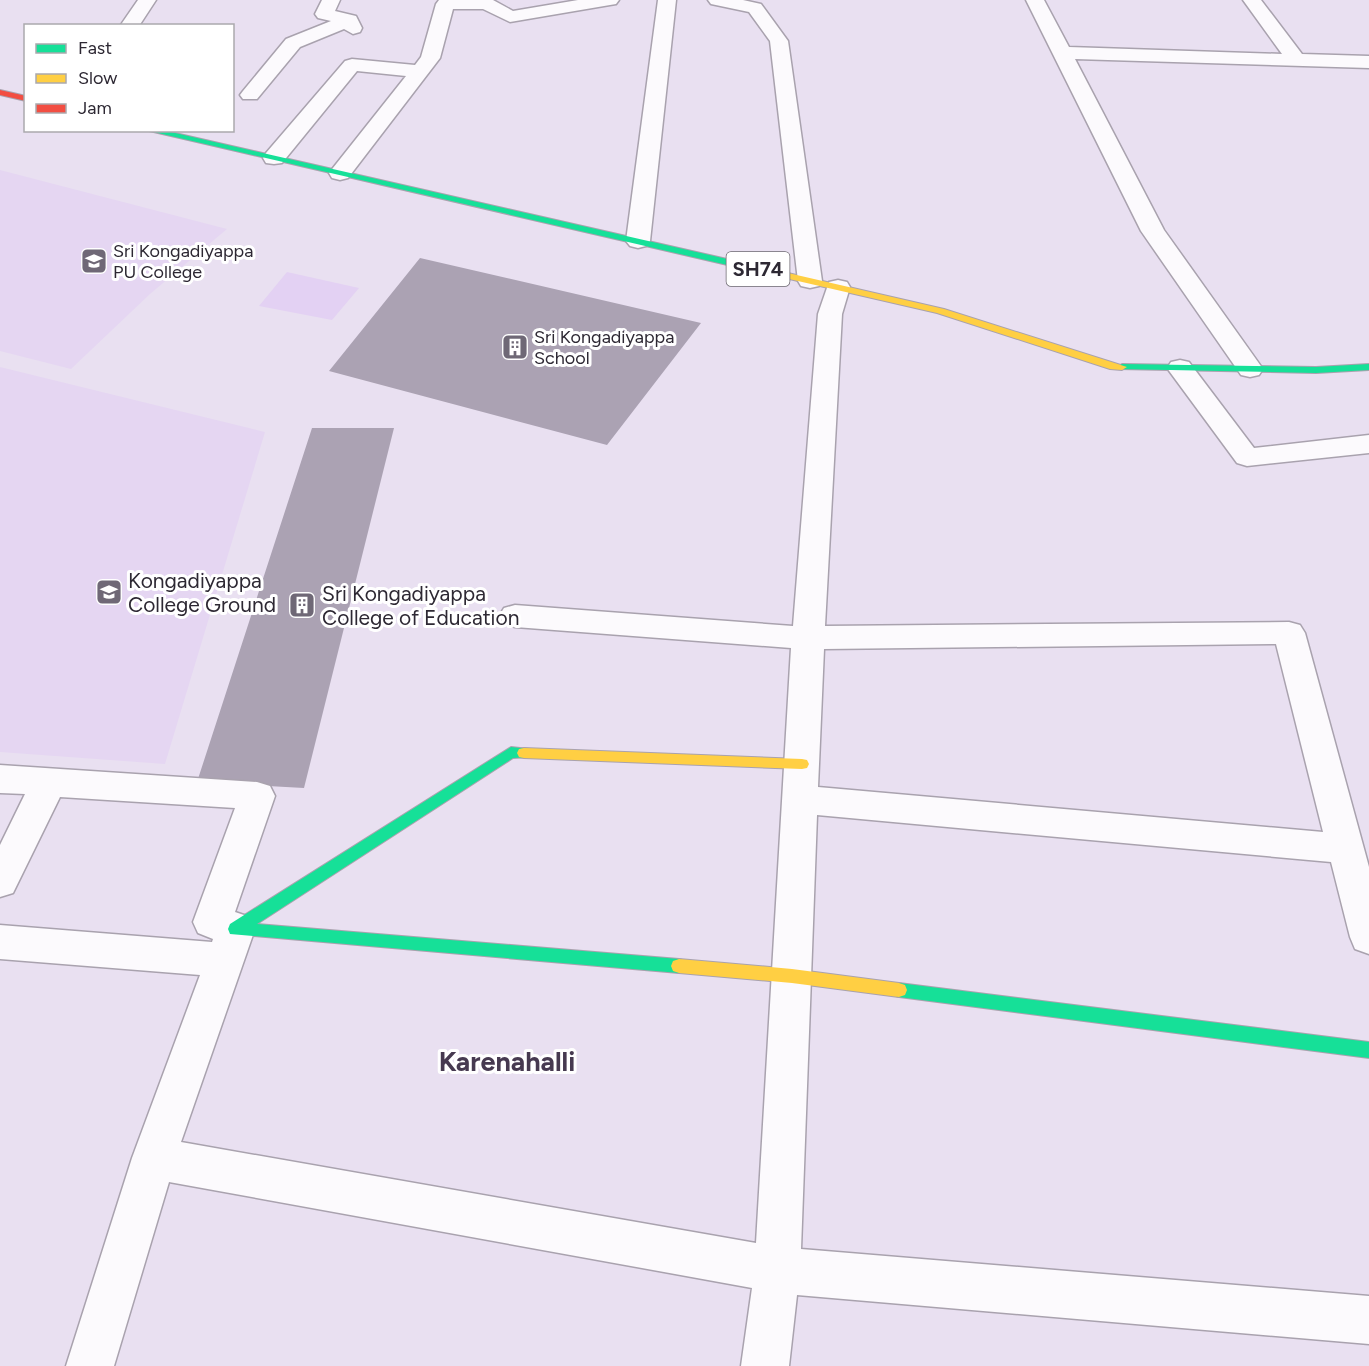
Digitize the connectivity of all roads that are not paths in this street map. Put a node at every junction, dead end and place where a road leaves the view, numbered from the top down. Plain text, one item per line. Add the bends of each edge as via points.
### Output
1 (147, 0) edge
2 (331, 0) edge
3 (610, 0) edge
4 (667, 0) edge
5 (717, 0) edge
6 (1035, 0) edge
7 (1252, 0) edge
8 (445, 4) junction
9 (497, 4) edge
10 (424, 5) dead end
11 (350, 21) junction
12 (130, 24) edge
13 (1062, 53) junction
14 (1296, 60) junction
15 (1369, 62) edge
16 (352, 65) junction
17 (419, 71) junction
18 (0, 93) edge
19 (250, 95) dead end
20 (24, 99) edge
21 (158, 132) edge
22 (274, 158) junction
23 (339, 173) junction
24 (638, 241) junction
25 (824, 284) junction
26 (1369, 367) edge
27 (1180, 368) junction
28 (1250, 369) junction
29 (1369, 444) edge
30 (515, 616) dead end
31 (808, 638) junction
32 (0, 779) edge
33 (49, 782) junction
34 (801, 782) junction
35 (1346, 849) junction
36 (0, 882) edge
37 (1369, 937) edge
38 (0, 942) edge
39 (230, 944) junction
40 (792, 976) junction
41 (1369, 1050) edge
42 (154, 1158) junction
43 (777, 1270) junction
44 (1369, 1320) edge
45 (90, 1366) edge
46 (765, 1366) edge

1 - 12 street
2 - 11 street via 324,14
3 - 9 street via 510,17
4 - 24 street
5 - 25 street via 755,8 779,41
6 - 13 street
7 - 14 street
8 - 9 street
8 - 10 street
8 - 17 street via 430,58
11 - 16 street via 361,47
11 - 19 street via 293,43
13 - 14 street
13 - 28 street via 1153,231
14 - 15 street
16 - 17 street
16 - 22 street
17 - 23 street
18 - 20 main road
21 - 22 main road, SH74
22 - 23 main road, SH74
23 - 24 main road, SH74
24 - 25 main road, SH74
25 - 27 main road, SH74 via 940,311 1114,367
25 - 31 street via 830,315
26 - 28 main road, SH74
27 - 28 main road, SH74
27 - 29 street via 1247,457
30 - 31 street
31 - 34 street
31 - 35 street via 1289,633
32 - 33 street
33 - 36 street
33 - 39 street via 257,796 212,922
34 - 35 street
34 - 39 main road via 511,752
34 - 40 street
35 - 37 street
38 - 39 street
39 - 40 main road
39 - 42 street
40 - 41 main road
40 - 43 street
42 - 43 street
42 - 45 street
43 - 44 street
43 - 46 street

